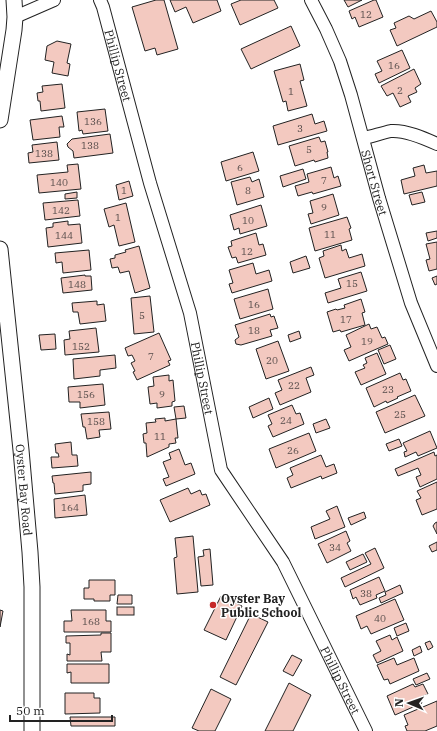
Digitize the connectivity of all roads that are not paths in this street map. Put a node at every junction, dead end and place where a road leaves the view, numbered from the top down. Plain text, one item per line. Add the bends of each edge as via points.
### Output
1 (14, 0) edge
2 (54, 0) edge
3 (100, 0) edge
4 (311, 0) edge
5 (15, 18) junction
6 (0, 120) edge
7 (364, 138) junction
8 (437, 144) edge
9 (0, 249) edge
10 (437, 366) edge
11 (32, 731) edge
12 (366, 731) edge

1 - 5 street
2 - 5 street
3 - 12 street, Phillip Street via 150,183 190,313 221,470 283,562
4 - 7 street, Short Street via 340,61
5 - 6 street
7 - 8 street via 393,131 410,133
7 - 10 street, Short Street via 411,304
9 - 11 street, Oyster Bay Road via 30,552

